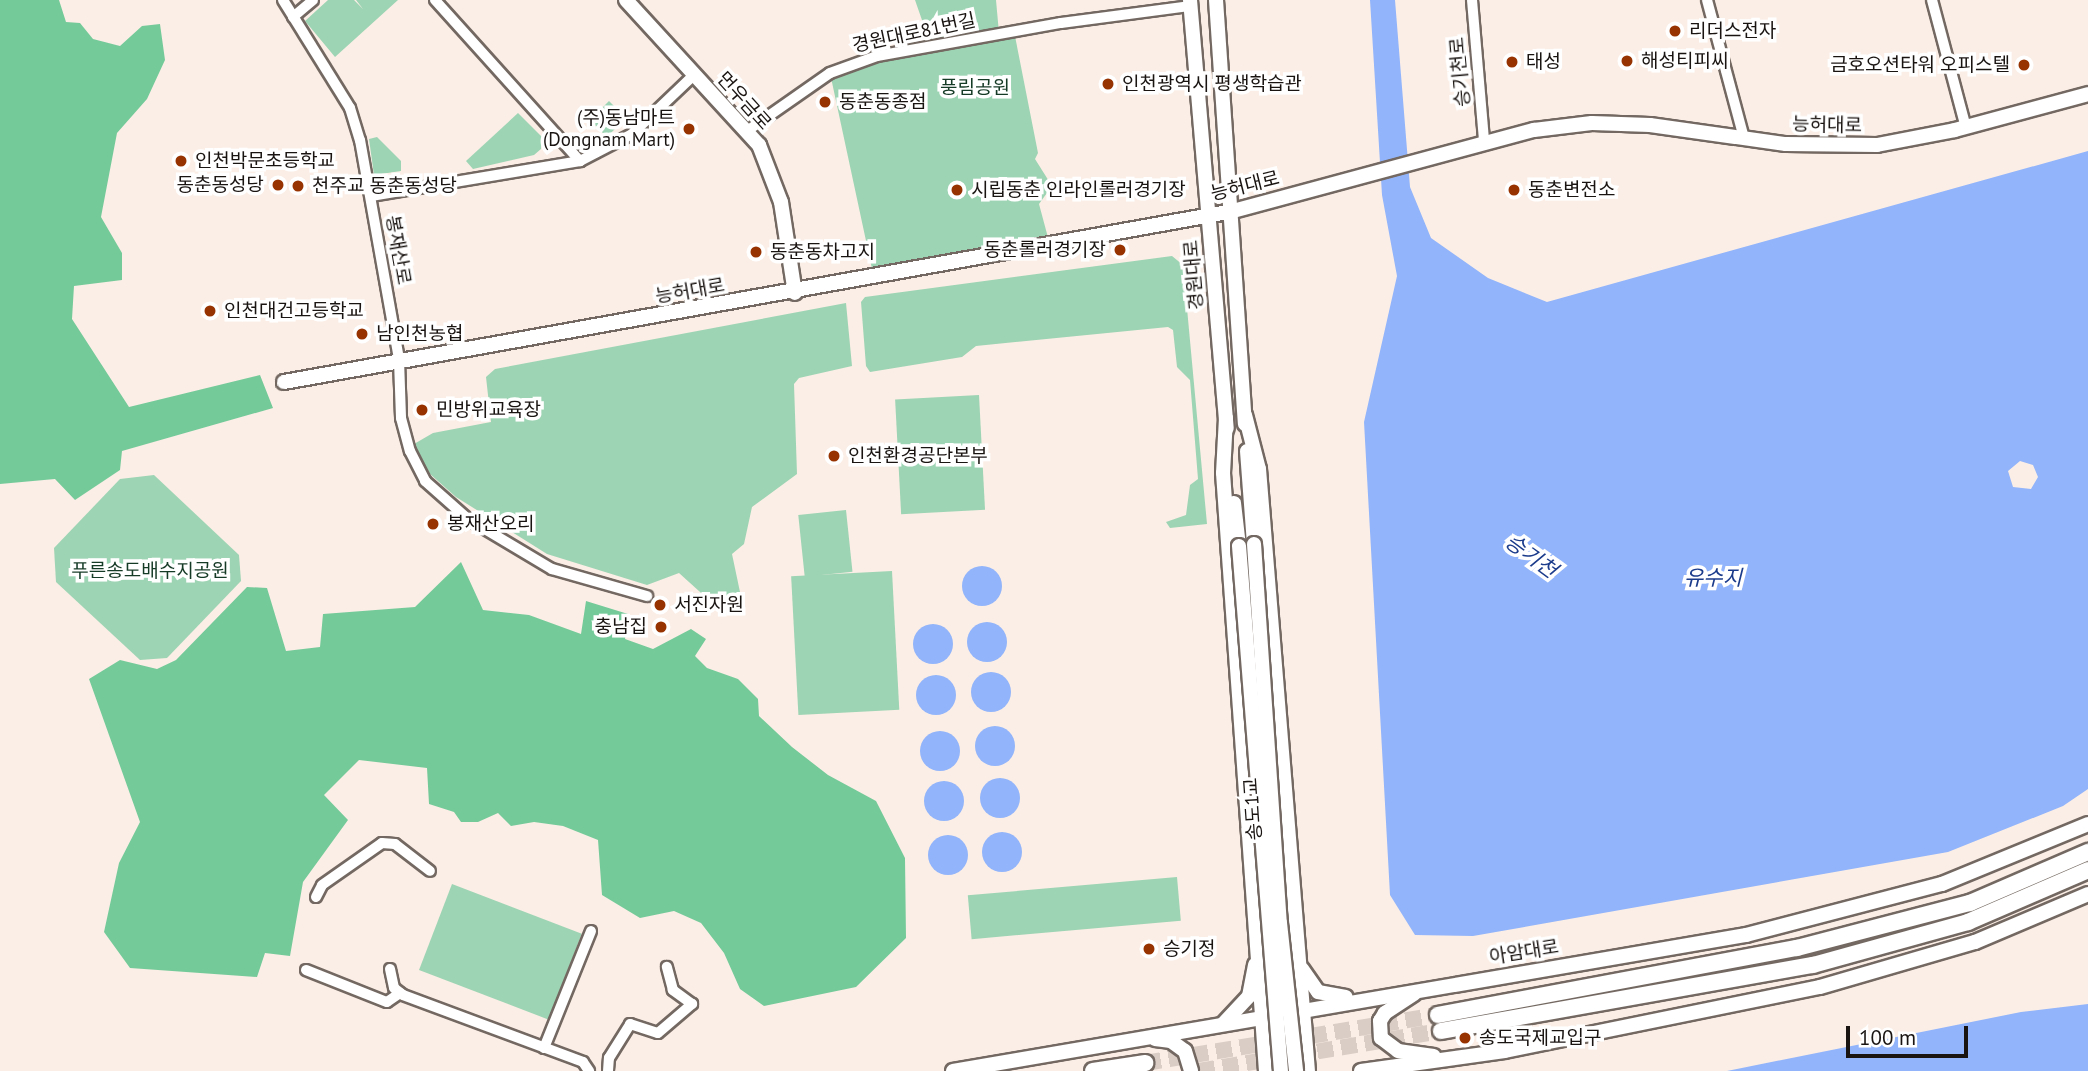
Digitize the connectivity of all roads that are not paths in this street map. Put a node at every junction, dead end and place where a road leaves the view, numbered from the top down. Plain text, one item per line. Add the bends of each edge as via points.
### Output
1 (283, 0) edge
2 (313, 0) edge
3 (435, 0) edge
4 (626, 0) edge
5 (1216, 0) edge
6 (1472, 0) edge
7 (1707, 0) edge
8 (1932, 0) edge
9 (1191, 3) edge
10 (293, 17) junction
11 (694, 75) junction
12 (2088, 94) edge
13 (1225, 109) junction
14 (1200, 112) junction
15 (1966, 128) junction
16 (747, 131) junction
17 (1744, 138) junction
18 (1484, 141) junction
19 (580, 161) junction
20 (371, 196) junction
21 (1233, 211) junction
22 (1209, 216) junction
23 (795, 293) junction
24 (399, 360) junction
25 (284, 382) dead end
26 (1245, 415) junction
27 (1226, 418) junction
28 (1238, 546) joint
29 (647, 596) dead end
30 (2088, 824) edge
31 (2088, 852) edge
32 (2088, 870) edge
33 (430, 871) dead end
34 (2088, 894) edge
35 (316, 897) dead end
36 (591, 932) dead end
37 (1258, 953) junction
38 (1299, 961) junction
39 (667, 967) dead end
40 (390, 969) dead end
41 (306, 970) dead end
42 (1418, 991) junction
43 (400, 993) junction
44 (1371, 998) junction
45 (1303, 1010) junction
46 (1264, 1017) junction
47 (1222, 1024) junction
48 (1143, 1038) junction
49 (544, 1048) junction
50 (1445, 1059) junction
51 (1145, 1063) tunnel mouth
52 (589, 1071) edge
53 (608, 1071) edge
54 (953, 1071) edge
55 (1093, 1071) edge
56 (1191, 1071) edge
57 (1266, 1071) edge
58 (1281, 1071) edge
59 (1296, 1071) edge
60 (1308, 1071) edge
61 (1365, 1071) edge

1 - 10 street, 봉재산로
2 - 10 street
3 - 19 street
4 - 11 main road, 먼우금로
5 - 13 main road
6 - 18 street, 승기천로
7 - 17 street
8 - 15 street
9 - 14 main road, 경원대로
9 - 16 street, 경원대로81번길 via 877,56 830,73
10 - 20 street, 봉재산로 via 350,108
11 - 16 main road, 먼우금로
11 - 19 street via 632,134
12 - 15 main road, 능허대로
13 - 14 main road via 1214,127
13 - 21 main road
14 - 22 main road, 경원대로
15 - 17 main road, 능허대로 via 1877,145 1828,147
16 - 23 main road, 먼우금로 via 773,172
17 - 18 main road, 능허대로 via 1650,125 1592,123
18 - 21 main road, 능허대로
19 - 20 street
20 - 24 street, 봉재산로
21 - 22 main road, 능허대로
21 - 26 main road
22 - 23 main road, 능허대로
22 - 27 main road, 경원대로
23 - 24 main road, 능허대로
24 - 25 main road, 능허대로
24 - 29 street, 봉재산로 via 401,418 425,481 468,519 552,569
26 - 38 main road via 1259,469
26 - 59 main road, 송도1교, bridge via 1280,923
27 - 28 main road, 경원대로
27 - 37 main road via 1223,473
28 - 58 main road, 송도1교, bridge
30 - 42 main road, 아암대로 via 1942,884 1844,913 1719,940
31 - 32 highway via 1970,902 1797,948 1439,1023 1813,965 1968,922
33 - 35 street via 395,844 382,843 322,885
34 - 50 main road via 1975,942 1819,987
36 - 49 street
37 - 46 main road
37 - 47 main road via 1250,996
38 - 44 main road via 1318,992
38 - 45 main road
39 - 53 street via 673,990 692,1004 658,1033 630,1024 609,1058
40 - 43 street via 394,988
41 - 43 street via 387,1002
42 - 44 main road, 아암대로
42 - 50 main road via 1385,1013 1380,1021 1381,1038 1398,1052
43 - 49 street
44 - 45 main road, 아암대로
45 - 46 main road, 아암대로
45 - 60 main road
46 - 47 main road, 아암대로
46 - 57 main road
47 - 48 main road, 아암대로
48 - 54 main road, 아암대로
48 - 56 main road via 1171,1041 1185,1051
49 - 52 street via 583,1062
50 - 61 main road
51 - 55 highway

